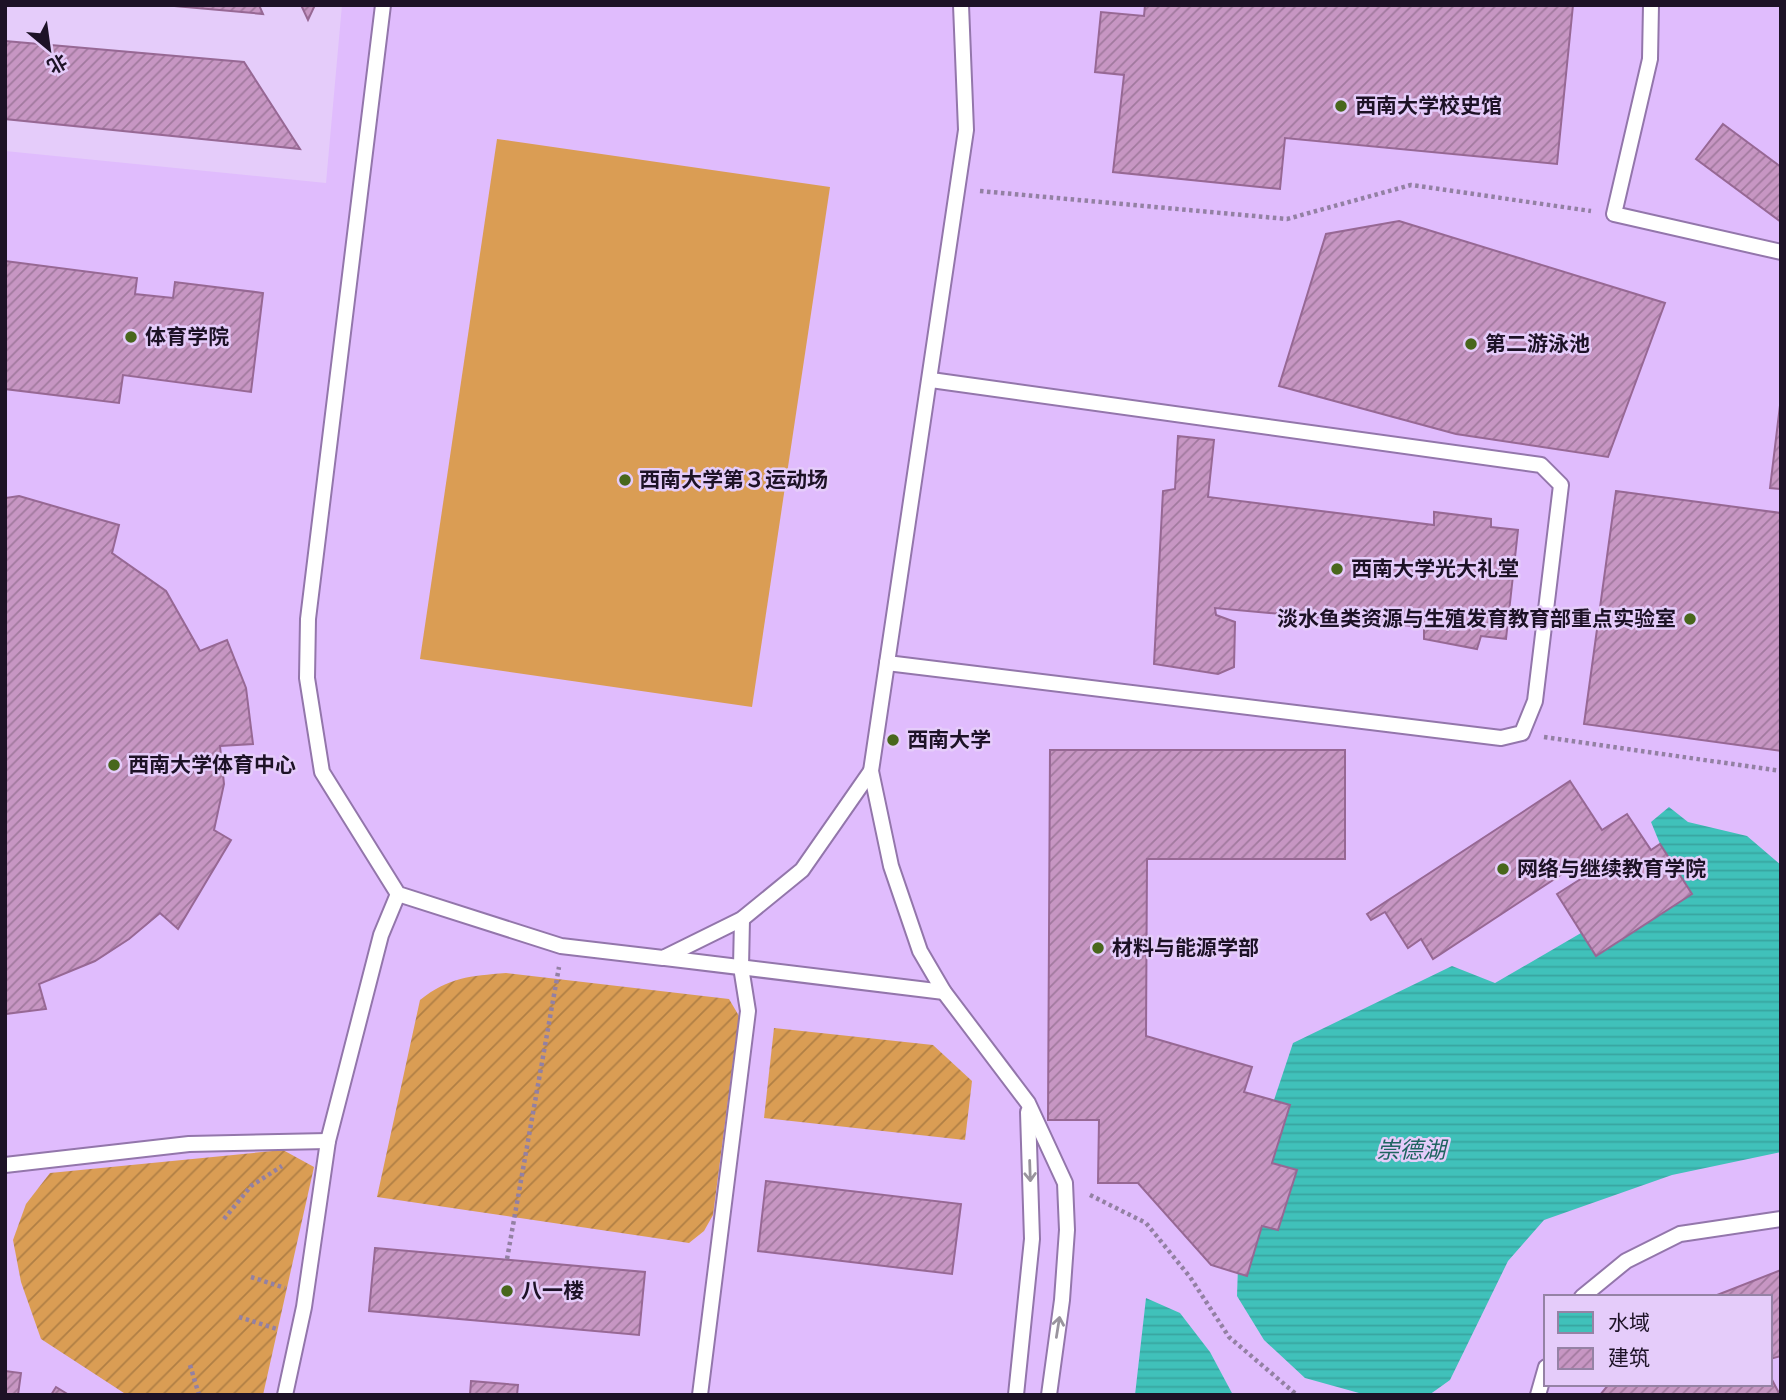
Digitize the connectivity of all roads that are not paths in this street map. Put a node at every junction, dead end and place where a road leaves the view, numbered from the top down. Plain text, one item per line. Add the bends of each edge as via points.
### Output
1 (383, 5) edge
2 (961, 5) edge
3 (1651, 5) edge
4 (1781, 252) edge
5 (931, 380) junction
6 (887, 663) junction
7 (871, 771) junction
8 (398, 894) junction
9 (742, 919) junction
10 (663, 958) junction
11 (741, 967) junction
12 (944, 992) junction
13 (1028, 1103) junction
14 (328, 1140) junction
15 (5, 1165) edge
16 (1781, 1219) edge
17 (1584, 1295) edge
18 (1544, 1374) edge
19 (285, 1395) edge
20 (699, 1395) edge
21 (1016, 1395) edge
22 (1049, 1395) edge
23 (1538, 1395) edge

1 - 8 lane via 308,619 307,678 322,772
2 - 5 lane via 966,130
3 - 4 lane via 1650,59 1614,214
5 - 6 lane
5 - 6 lane via 1541,465 1561,485 1535,701 1522,733 1501,738
6 - 7 lane
7 - 9 lane via 802,870
7 - 12 lane via 891,866 920,951
8 - 10 lane via 561,946
8 - 14 lane via 381,935
9 - 10 lane
9 - 11 lane
10 - 11 lane
11 - 12 lane
11 - 20 lane via 748,1011
12 - 13 lane
13 -> 21 lane via 1032,1239
22 -> 13 lane via 1062,1300 1065,1183
14 - 15 lane via 189,1144
14 - 19 lane via 306,1294
16 - 17 lane via 1681,1234 1626,1261
18 - 23 lane

